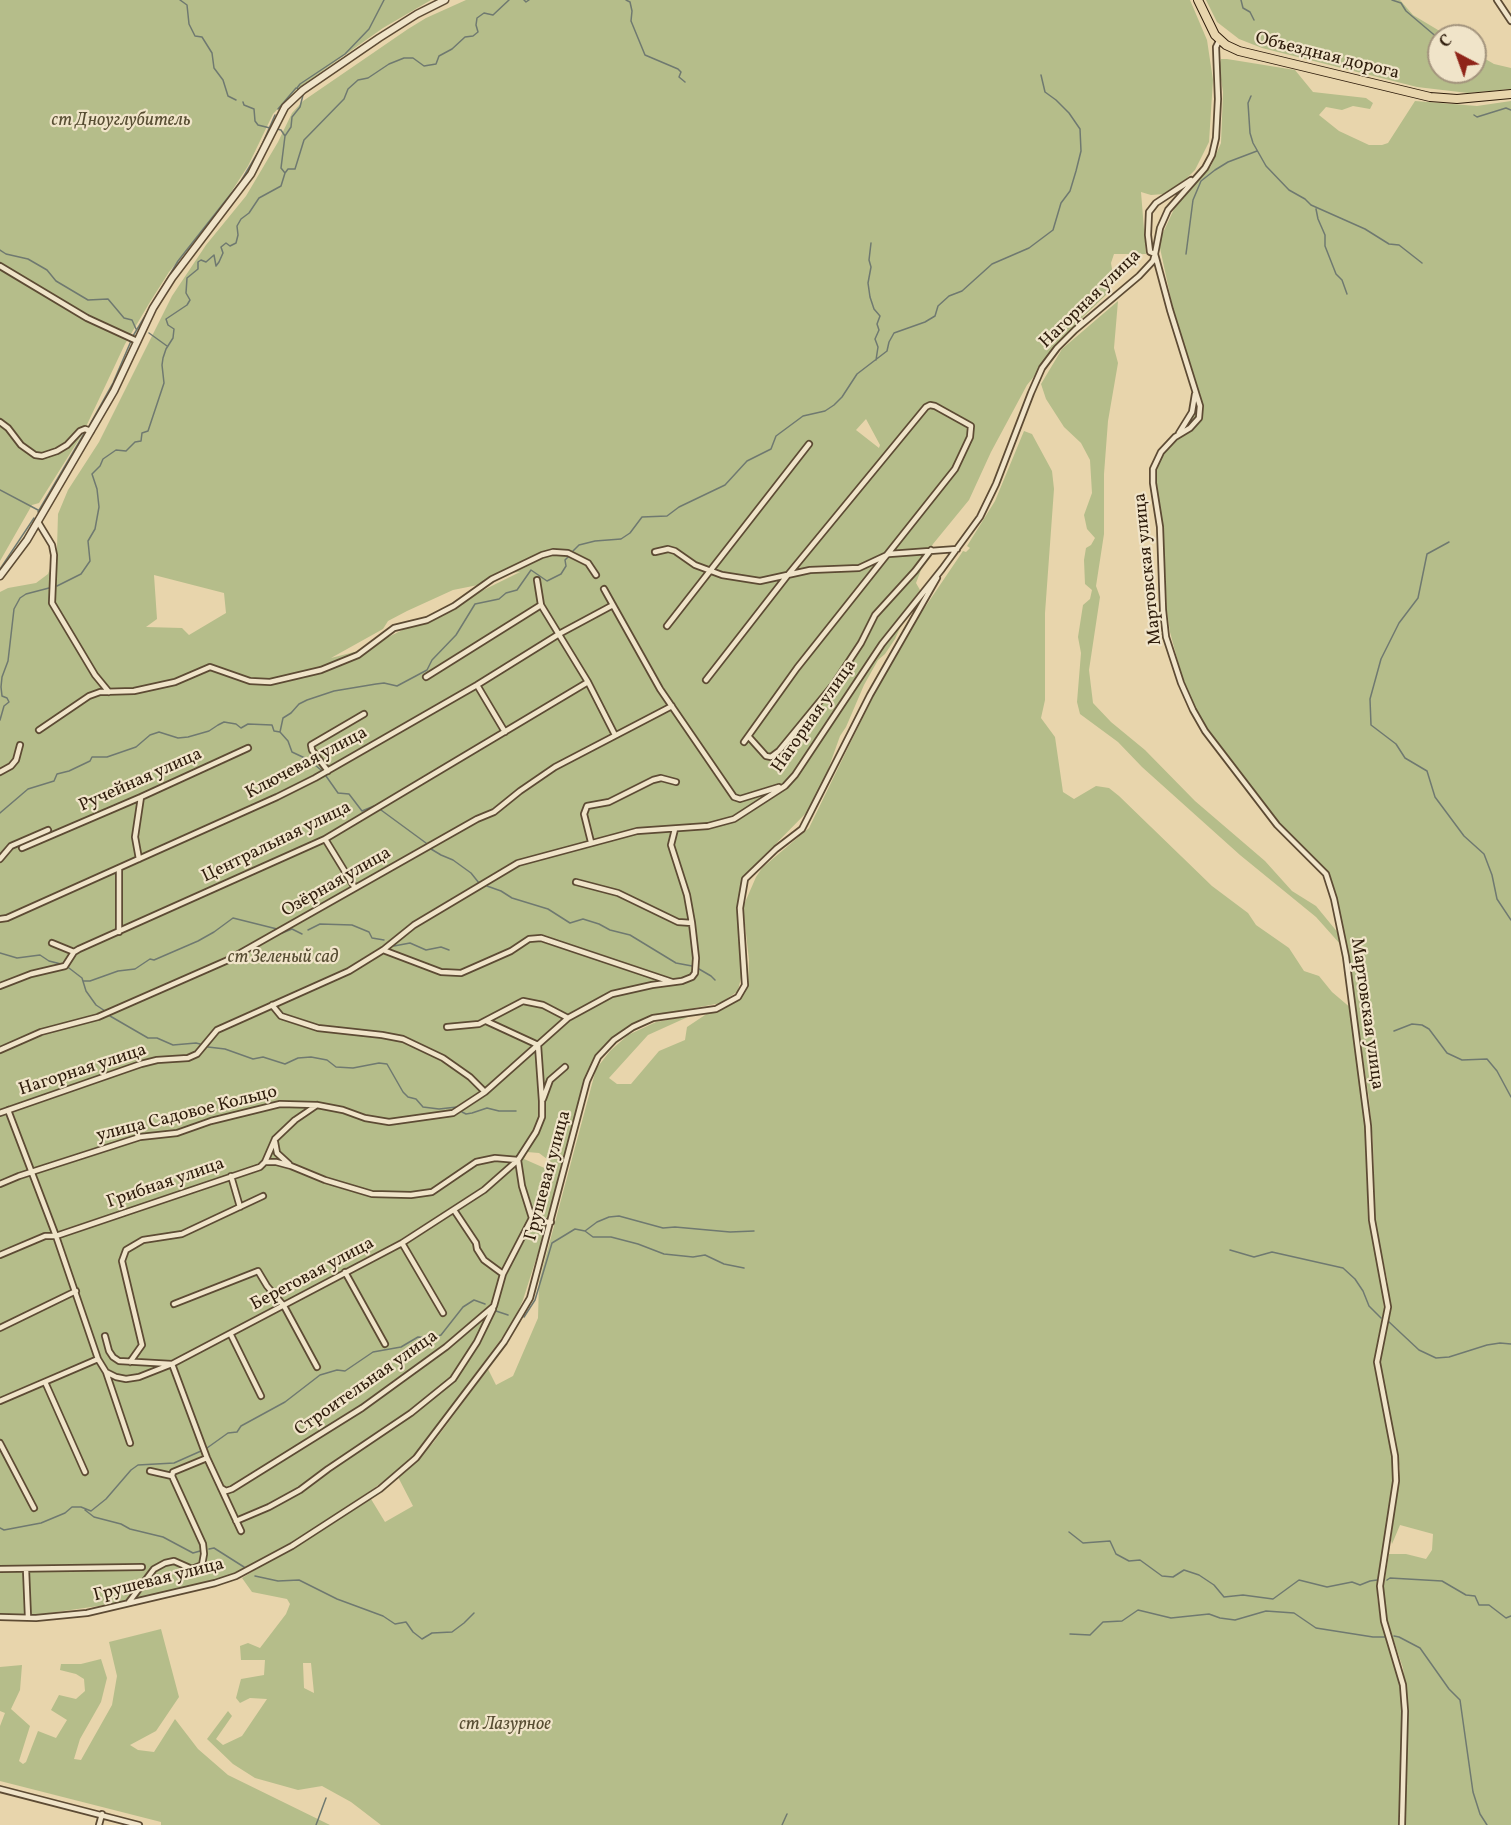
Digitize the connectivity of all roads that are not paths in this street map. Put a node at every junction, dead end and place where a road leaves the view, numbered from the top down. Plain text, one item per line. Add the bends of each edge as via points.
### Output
1 (445, 0) edge
2 (1198, 0) edge
3 (1497, 0) edge
4 (1511, 21) edge
5 (1220, 39) junction
6 (1511, 94) edge
7 (1196, 179) junction
8 (1155, 254) junction
9 (0, 266) edge
10 (137, 341) junction
11 (1195, 392) junction
12 (0, 422) edge
13 (91, 430) junction
14 (1175, 437) junction
15 (809, 444) dead end
16 (38, 522) junction
17 (957, 549) junction
18 (932, 550) junction
19 (655, 552) dead end
20 (889, 554) junction
21 (942, 569) junction
22 (710, 570) junction
23 (596, 575) dead end
24 (0, 576) edge
25 (787, 576) junction
26 (537, 580) dead end
27 (604, 589) dead end
28 (541, 605) junction
29 (613, 605) junction
30 (667, 626) dead end
31 (559, 634) junction
32 (426, 677) dead end
33 (706, 680) dead end
34 (588, 682) junction
35 (477, 685) junction
36 (109, 692) junction
37 (672, 706) junction
38 (364, 714) dead end
39 (39, 730) dead end
40 (505, 732) junction
41 (615, 735) junction
42 (749, 737) junction
43 (744, 742) dead end
44 (20, 745) dead end
45 (248, 748) dead end
46 (327, 771) junction
47 (0, 772) edge
48 (676, 782) dead end
49 (785, 786) junction
50 (141, 797) junction
51 (675, 829) junction
52 (48, 830) dead end
53 (325, 839) junction
54 (591, 842) junction
55 (22, 848) dead end
56 (0, 859) edge
57 (139, 859) junction
58 (119, 868) junction
59 (576, 882) dead end
60 (355, 888) junction
61 (0, 919) edge
62 (692, 923) junction
63 (119, 932) junction
64 (52, 943) dead end
65 (383, 950) junction
66 (74, 952) junction
67 (674, 982) junction
68 (0, 986) edge
69 (272, 1005) junction
70 (568, 1018) junction
71 (486, 1021) junction
72 (447, 1027) dead end
73 (538, 1045) junction
74 (0, 1050) edge
75 (565, 1067) dead end
76 (485, 1092) junction
77 (542, 1101) junction
78 (317, 1105) junction
79 (8, 1110) junction
80 (0, 1113) edge
81 (275, 1139) junction
82 (518, 1160) junction
83 (265, 1162) junction
84 (291, 1166) junction
85 (31, 1172) junction
86 (231, 1176) junction
87 (0, 1184) edge
88 (263, 1196) dead end
89 (240, 1207) junction
90 (454, 1210) junction
91 (532, 1218) junction
92 (551, 1222) junction
93 (56, 1236) junction
94 (402, 1242) junction
95 (0, 1255) edge
96 (345, 1272) junction
97 (503, 1274) junction
98 (76, 1291) junction
99 (174, 1304) dead end
100 (284, 1306) junction
101 (494, 1306) junction
102 (443, 1313) dead end
103 (0, 1328) edge
104 (231, 1335) junction
105 (105, 1336) dead end
106 (385, 1344) dead end
107 (98, 1359) junction
108 (130, 1362) junction
109 (172, 1364) junction
110 (317, 1367) dead end
111 (106, 1371) junction
112 (45, 1382) junction
113 (261, 1395) dead end
114 (0, 1401) edge
115 (0, 1443) edge
116 (130, 1443) dead end
117 (207, 1458) junction
118 (150, 1471) dead end
119 (85, 1472) dead end
120 (172, 1476) junction
121 (221, 1488) junction
122 (34, 1508) dead end
123 (236, 1521) junction
124 (241, 1531) dead end
125 (142, 1567) dead end
126 (0, 1569) edge
127 (26, 1569) junction
128 (128, 1604) junction
129 (0, 1617) edge
130 (28, 1617) junction
131 (0, 1789) edge
132 (102, 1814) junction
133 (99, 1825) edge
134 (139, 1825) edge
135 (1402, 1825) edge

1 - 10 street via 389,32 301,92 281,114 251,174 172,278
2 - 5 main road
3 - 4 street
5 - 6 main road, Объездная дорога via 1239,51 1420,96 1448,99
5 - 7 street via 1215,60 1216,138 1212,155
7 - 8 street via 1168,210
7 - 8 street, Нагорная улица via 1184,183 1149,212 1150,252
8 - 11 street, Мартовская улица
8 - 17 street, Нагорная улица via 1139,276 1057,348 1042,368 996,484 980,517
9 - 10 street via 87,318
10 - 13 street
11 - 14 street via 1192,412
11 - 14 street, Мартовская улица via 1199,418
12 - 13 street via 21,445 42,456 67,445 80,431
13 - 16 street
14 - 135 street, Мартовская улица via 1161,452 1153,483 1160,527 1166,637 1181,683 1205,731 1277,825 1326,874 1346,957 1368,1126 1372,1220 1388,1307 1377,1362 1396,1481 1380,1586 1384,1621 1403,1685
15 - 22 street
16 - 24 street
16 - 36 street via 54,555 52,603
17 - 18 street
17 - 21 street, Нагорная улица
18 - 20 street
18 - 42 street via 875,615 834,684 779,751 766,756
19 - 22 street via 675,551
20 - 25 street via 859,568 810,570
20 - 25 street via 955,470 970,437 971,426 935,406 926,407
20 - 42 street via 797,668
21 - 49 street, Нагорная улица via 882,644
21 - 92 street, Грушевая улица via 870,695 802,829 745,879 740,908 745,985 738,997 716,1009 653,1018 614,1040 598,1057 587,1081
22 - 25 street via 760,581
22 - 30 street
23 - 36 street via 588,563 568,553 553,552 492,579 427,620 394,628 358,655 321,670 270,682 250,681 210,668 175,682
25 - 33 street
26 - 28 street
27 - 29 street
28 - 31 street
28 - 32 street
29 - 31 street, Ключевая улица
29 - 37 street
31 - 34 street
31 - 35 street, Ключевая улица
34 - 40 street, Центральная улица
34 - 41 street
35 - 40 street
35 - 46 street, Ключевая улица
36 - 39 street via 89,696
37 - 41 street, Озёрная улица
37 - 49 street via 734,797 740,799
38 - 46 street via 311,745
40 - 53 street, Центральная улица
41 - 60 street, Озёрная улица via 541,776 494,813
42 - 43 street
44 - 47 street via 16,760
45 - 50 street, Ручейная улица
46 - 57 street, Ключевая улица
48 - 54 street via 653,780 609,802 587,806 584,814
49 - 51 street, Нагорная улица via 734,819
50 - 55 street, Ручейная улица
50 - 57 street via 135,837
51 - 54 street, Нагорная улица via 637,831
51 - 62 street, улица Садовое Кольцо via 672,845
52 - 56 street via 11,846
53 - 60 street
53 - 63 street, Центральная улица
54 - 65 street, Нагорная улица via 518,863 414,925
57 - 58 street, Ключевая улица
58 - 61 street, Ключевая улица
58 - 63 street
59 - 62 street via 618,893 678,922
60 - 74 street, Озёрная улица via 228,960 152,995
62 - 67 street, улица Садовое Кольцо via 695,973
63 - 66 street, Центральная улица
64 - 66 street
65 - 67 street via 441,972 461,973 529,939 541,938
65 - 69 street, Нагорная улица via 349,971
66 - 68 street, Центральная улица via 65,966
67 - 70 street, улица Садовое Кольцо via 612,994
69 - 76 street via 281,1016 318,1028 403,1039 443,1058
69 - 79 street, Нагорная улица via 218,1030 197,1054 188,1058 141,1064
70 - 71 street via 543,1005 524,1001
70 - 73 street, улица Садовое Кольцо
71 - 72 street
71 - 73 street
73 - 76 street, улица Садовое Кольцо
73 - 77 street, Береговая улица
75 - 77 street via 550,1080
76 - 78 street, улица Садовое Кольцо via 453,1113 389,1122
77 - 82 street, Береговая улица via 542,1117 536,1132
78 - 81 street
78 - 85 street, улица Садовое Кольцо via 280,1104 254,1110 177,1133 140,1137
79 - 80 street, Нагорная улица
79 - 85 street
81 - 83 street
81 - 84 street via 275,1149
82 - 84 street via 495,1158 476,1162 432,1192 411,1195 372,1194
82 - 90 street, Береговая улица
82 - 91 street
83 - 84 street
83 - 86 street, Грибная улица
85 - 87 street, улица Садовое Кольцо
85 - 93 street
86 - 89 street
86 - 93 street, Грибная улица
88 - 89 street
89 - 108 street via 182,1234 143,1240 124,1252 123,1267 142,1345
90 - 94 street, Береговая улица
90 - 97 street via 484,1260
91 - 92 street
91 - 97 street
92 - 128 street, Грушевая улица via 531,1298 518,1322 416,1458 381,1489 267,1561 215,1583
93 - 95 street, Грибная улица via 45,1236
93 - 98 street
94 - 96 street, Береговая улица
94 - 102 street
96 - 100 street, Береговая улица
96 - 106 street
97 - 101 street
98 - 103 street
98 - 107 street
99 - 100 street via 258,1271
100 - 104 street, Береговая улица
100 - 110 street
101 - 121 street, Строительная улица via 446,1347 362,1408 232,1489
101 - 123 street via 453,1379 300,1490
104 - 109 street, Береговая улица
104 - 113 street
105 - 108 street via 113,1357
107 - 111 street
107 - 112 street
108 - 109 street
109 - 111 street, Береговая улица via 132,1379 120,1379
109 - 117 street
111 - 116 street
112 - 114 street
112 - 119 street
115 - 122 street
117 - 120 street via 173,1472
117 - 121 street
118 - 120 street
120 - 128 street via 203,1545 201,1565 192,1569 174,1561 165,1563 154,1569
121 - 123 street
123 - 124 street
125 - 127 street
126 - 127 street
127 - 130 street
128 - 130 street, Грушевая улица via 87,1613
129 - 130 street, Грушевая улица
131 - 132 street
132 - 133 street
132 - 134 street

